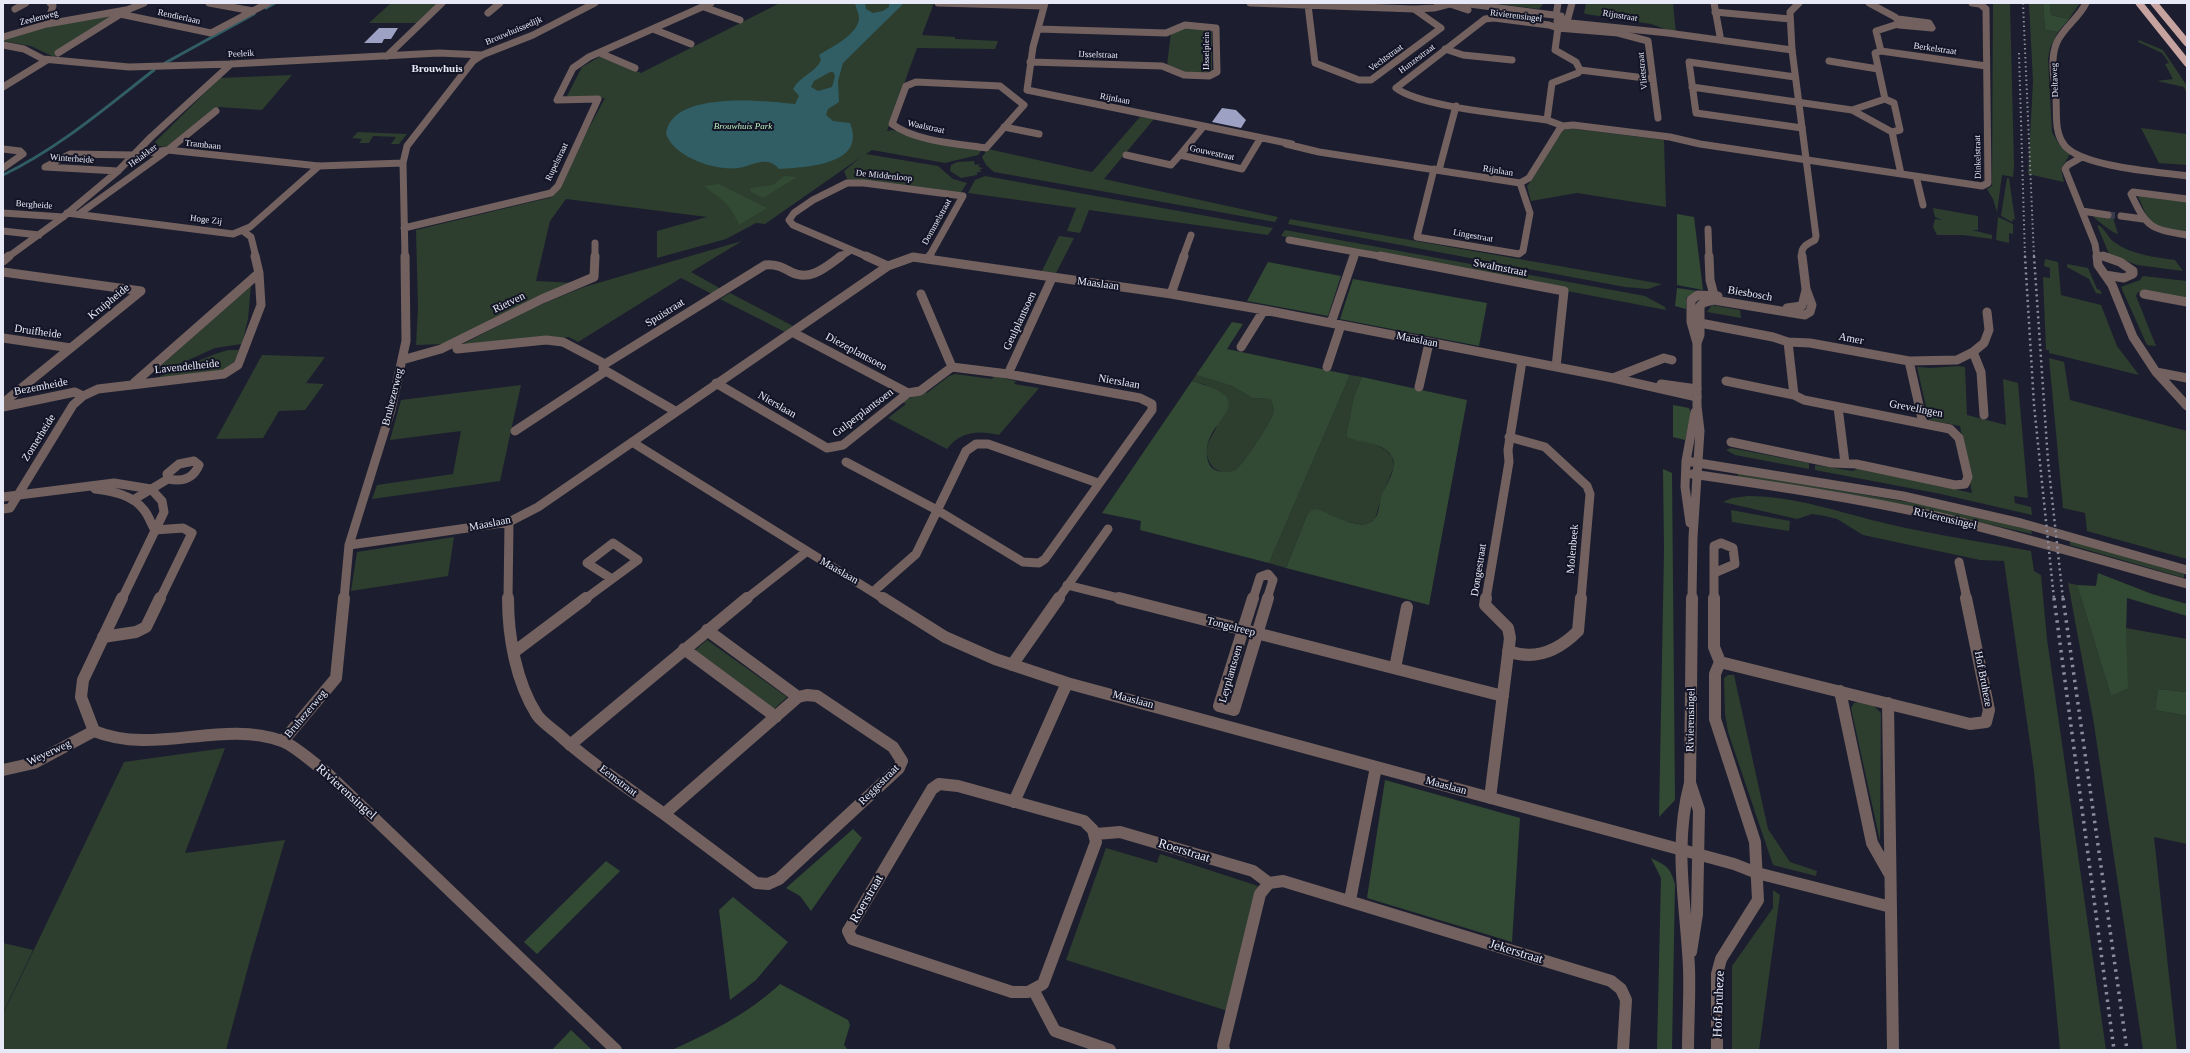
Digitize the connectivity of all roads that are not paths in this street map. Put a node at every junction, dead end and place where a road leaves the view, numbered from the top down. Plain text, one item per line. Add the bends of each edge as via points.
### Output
1 (26, 3) edge
2 (50, 3) edge
3 (144, 3) edge
4 (209, 3) edge
5 (268, 3) edge
6 (442, 3) edge
7 (500, 3) edge
8 (595, 3) edge
9 (711, 3) edge
10 (938, 3) edge
11 (1250, 3) edge
12 (1450, 3) edge
13 (1462, 3) edge
14 (1558, 3) edge
15 (1572, 3) edge
16 (1714, 3) edge
17 (1799, 3) edge
18 (1869, 3) edge
19 (1972, 3) edge
20 (2086, 3) edge
21 (2139, 3) edge
22 (2154, 3) edge
23 (1982, 4) edge
24 (1044, 5) edge
25 (1308, 5) junction
26 (1357, 5) edge
27 (704, 6) junction
28 (1414, 8) junction
29 (15, 9) dead end
30 (127, 10) junction
31 (253, 11) junction
32 (1715, 12) junction
33 (488, 13) dead end
34 (120, 14) junction
35 (1556, 16) junction
36 (1568, 18) junction
37 (1790, 19) junction
38 (740, 20) dead end
39 (1561, 22) junction
40 (47, 24) junction
41 (1558, 28) junction
42 (653, 29) junction
43 (1038, 29) junction
44 (1668, 33) junction
45 (3, 36) edge
46 (1720, 36) dead end
47 (2187, 43) edge
48 (691, 44) dead end
49 (3, 45) edge
50 (1445, 50) junction
51 (1792, 50) junction
52 (1881, 51) junction
53 (58, 53) dead end
54 (600, 53) junction
55 (482, 55) junction
56 (387, 56) junction
57 (47, 60) junction
58 (1512, 60) dead end
59 (1828, 61) dead end
60 (1030, 62) junction
61 (2187, 63) edge
62 (231, 64) junction
63 (1986, 66) junction
64 (1165, 67) joint
65 (635, 68) dead end
66 (1878, 69) junction
67 (1580, 70) junction
68 (1795, 77) junction
69 (1653, 80) junction
70 (3, 87) edge
71 (1692, 87) junction
72 (1028, 90) junction
73 (1012, 94) junction
74 (1885, 99) junction
75 (1799, 102) junction
76 (1456, 106) junction
77 (1852, 110) junction
78 (216, 111) dead end
79 (1658, 118) dead end
80 (1547, 120) junction
81 (1563, 126) junction
82 (1004, 127) junction
83 (1203, 127) junction
84 (1802, 128) junction
85 (1892, 132) junction
86 (1039, 134) dead end
87 (1260, 139) junction
88 (3, 149) edge
89 (168, 150) junction
90 (134, 155) junction
91 (1126, 155) dead end
92 (1180, 155) junction
93 (2082, 157) junction
94 (1806, 160) junction
95 (403, 163) junction
96 (319, 166) junction
97 (3, 168) edge
98 (2138, 168) junction
99 (1436, 170) junction
100 (118, 171) junction
101 (2187, 172) edge
102 (1901, 174) junction
103 (1916, 176) junction
104 (2187, 176) edge
105 (1520, 183) junction
106 (963, 196) joint
107 (2187, 199) edge
108 (1923, 205) dead end
109 (2082, 211) junction
110 (3, 213) edge
111 (79, 214) junction
112 (2108, 214) tunnel mouth
113 (65, 215) junction
114 (2121, 216) tunnel mouth
115 (2143, 219) junction
116 (404, 228) junction
117 (1708, 229) dead end
118 (3, 231) edge
119 (243, 231) junction
120 (2187, 234) edge
121 (39, 235) junction
122 (1191, 235) dead end
123 (1289, 240) dead end
124 (595, 243) dead end
125 (850, 250) junction
126 (1356, 252) junction
127 (2097, 255) junction
128 (929, 258) junction
129 (3, 261) edge
130 (888, 266) junction
131 (3, 272) edge
132 (259, 273) junction
133 (2105, 275) junction
134 (1052, 278) junction
135 (922, 294) dead end
136 (1170, 294) junction
137 (2144, 294) dead end
138 (1714, 298) junction
139 (2187, 302) edge
140 (1264, 310) junction
141 (1987, 312) dead end
142 (1691, 322) junction
143 (1331, 323) junction
144 (1700, 323) junction
145 (1341, 326) junction
146 (792, 332) junction
147 (3, 338) edge
148 (1788, 342) junction
149 (1429, 343) junction
150 (1697, 344) junction
151 (1241, 347) dead end
152 (71, 348) junction
153 (457, 348) dead end
154 (1973, 352) junction
155 (402, 360) junction
156 (1672, 360) dead end
157 (1522, 361) junction
158 (1909, 361) junction
159 (952, 367) junction
160 (1327, 367) dead end
161 (1556, 367) junction
162 (605, 368) junction
163 (2156, 372) junction
164 (1008, 374) junction
165 (1614, 378) junction
166 (2187, 378) edge
167 (1726, 381) dead end
168 (134, 384) junction
169 (716, 384) junction
170 (1419, 387) dead end
171 (908, 393) junction
172 (1794, 395) junction
173 (83, 396) junction
174 (1697, 397) junction
175 (3, 403) edge
176 (2187, 406) edge
177 (3, 407) edge
178 (1838, 407) junction
179 (675, 411) junction
180 (1984, 415) dead end
181 (1922, 423) junction
182 (515, 431) dead end
183 (1509, 437) junction
184 (632, 442) junction
185 (1731, 442) dead end
186 (827, 448) joint
187 (1686, 461) junction
188 (846, 462) dead end
189 (1699, 464) junction
190 (1845, 464) junction
191 (1686, 473) junction
192 (1698, 475) junction
193 (168, 479) dead end
194 (1098, 483) junction
195 (84, 487) junction
196 (151, 489) junction
197 (18, 495) junction
198 (3, 497) edge
199 (133, 500) junction
200 (3, 509) edge
201 (937, 510) junction
202 (509, 522) junction
203 (1108, 528) dead end
204 (155, 530) junction
205 (1694, 537) junction
206 (349, 545) junction
207 (806, 552) junction
208 (1959, 562) dead end
209 (2187, 570) edge
210 (1714, 573) dead end
211 (612, 579) dead end
212 (2187, 584) edge
213 (1067, 585) junction
214 (874, 591) junction
215 (1407, 607) dead end
216 (707, 630) junction
217 (1243, 630) junction
218 (1256, 633) junction
219 (104, 637) junction
220 (684, 650) junction
221 (1508, 651) junction
222 (514, 652) junction
223 (1720, 662) junction
224 (1012, 665) junction
225 (1395, 668) junction
226 (1067, 683) junction
227 (1840, 691) junction
228 (1503, 696) junction
229 (798, 697) junction
230 (1888, 703) junction
231 (776, 717) junction
232 (94, 731) junction
233 (283, 741) junction
234 (570, 745) junction
235 (1376, 767) junction
236 (3, 770) edge
237 (1690, 783) junction
238 (1490, 798) junction
239 (1014, 802) junction
240 (663, 815) junction
241 (1096, 834) junction
242 (1681, 850) junction
243 (1698, 855) junction
244 (1757, 873) junction
245 (1890, 874) junction
246 (1269, 883) junction
247 (756, 884) joint
248 (1350, 900) junction
249 (1891, 906) junction
250 (1689, 968) junction
251 (1034, 991) junction
252 (616, 1050) edge
253 (1110, 1050) edge
254 (1224, 1050) edge
255 (1623, 1050) edge
256 (1688, 1050) edge
257 (1718, 1050) edge
258 (1893, 1050) edge

1 - 29 street
2 - 40 street via 53,6
3 - 30 street, Zeelenweg
4 - 31 street, Rendierlaan
5 - 31 street, Rendierlaan
6 - 56 street
7 - 33 street
8 - 55 street, Brouwhuissedijk via 533,35
9 - 27 street, Rupelstraat
10 - 24 street
11 - 25 street
12 - 28 street via 1434,8
12 - 39 street, Rivierensingel via 1466,10
13 - 35 street, Rivierensingel
14 - 35 street, Rivierensingel
15 - 36 street
16 - 32 street
17 - 37 street via 1790,12
18 - 52 street via 1899,22 1876,31
19 - 23 street, Dinkelstraat
20 - 93 street, Deltaweg via 2083,10 2061,33 2055,48 2054,64 2059,136 2065,146
21 - 61 main road
22 - 47 main road
23 - 63 street, Dinkelstraat via 1986,8
24 - 43 street
25 - 26 street
25 - 28 street, Vechtstraat via 1315,63 1366,81 1371,80 1441,28
26 - 28 street
27 - 38 street
27 - 42 street, Rupelstraat
30 - 34 street, Zeelenweg
30 - 40 street, Zeelenweg
31 - 34 street, Rendierlaan via 211,33
32 - 37 street
32 - 46 street
34 - 53 street, Zeelenweg
35 - 36 street, Rivierensingel
35 - 39 street, Rivierensingel
36 - 39 street
36 - 44 street, Rijnstraat
37 - 51 street
39 - 44 street
40 - 45 street, Zeelenweg
41 - 50 street, Hunzestraat via 1489,18
41 - 67 street via 1556,50 1576,62
41 - 69 street, Vlietstraat via 1645,39 1649,43
42 - 48 street
42 - 54 street, Rupelstraat
43 - 60 street
43 - 64 street, IJsselplein via 1166,34 1178,26 1185,25 1216,28 1217,72 1209,76 1184,75
44 - 51 street
49 - 57 street, Peeleik via 24,49
50 - 58 street, Hunzestraat via 1463,55
50 - 76 street, Hunzestraat via 1395,90 1421,100
51 - 68 street
52 - 63 street, Berkelstraat
52 - 66 street via 1875,53
54 - 65 street
54 - 116 street, Rupelstraat via 574,68 557,100 598,98 558,186 551,193
55 - 56 street, Peeleik via 440,53
55 - 95 street, Bruhezerweg via 473,61 407,146
56 - 62 street, Peeleik
57 - 62 street, Peeleik via 129,67
57 - 70 street
59 - 66 street
60 - 64 street, IJsselstraat
60 - 72 street via 1026,85
62 - 90 street
63 - 103 street, Dinkelstraat via 1988,183 1976,186
66 - 74 street
67 - 69 street
67 - 80 street via 1575,76 1560,78 1552,83
68 - 71 street via 1689,62
68 - 75 street
69 - 79 street, Vlietstraat
71 - 75 street
71 - 84 street via 1696,113
72 - 73 street
72 - 83 street, Rijnlaan
73 - 82 street, Waalstraat via 1024,105
73 - 82 street, Waalstraat via 1000,86 909,83 892,124 900,131 986,148
74 - 77 street
74 - 85 street via 1894,103 1898,118 1900,130
75 - 77 street
75 - 84 street
76 - 80 street, Hunzestraat
76 - 99 street
77 - 85 street
78 - 89 street, Heiakker
80 - 81 street, Hunzestraat
81 - 94 street via 1584,126 1650,135 1671,141 1694,142
81 - 105 street, Rijnlaan via 1529,178
82 - 86 street
83 - 87 street, Rijnlaan
83 - 92 street, Gouwestraat
84 - 94 street
85 - 102 street
87 - 92 street, Gouwestraat via 1242,169
87 - 99 street, Rijnlaan via 1308,151
88 - 97 street via 20,151 23,154
89 - 90 street, Trambaan
89 - 96 street, Trambaan
89 - 111 street, Heiakker
90 - 100 street, Heiakker
90 - 100 street, Winterheide via 70,154 45,167
91 - 92 street via 1171,165
93 - 98 street, Deltaweg
93 - 109 street via 2065,169
94 - 102 street, Dinkelstraat
94 - 138 street, Biesbosch via 1816,236 1815,240 1804,246 1801,252 1806,289 1812,305 1810,312 1805,315
95 - 96 street, Trambaan
95 - 116 street, Bruhezerweg
96 - 119 street
98 - 101 street, Deltaweg
98 - 104 street, Deltaweg
99 - 105 street, Rijnlaan
99 - 105 street, Lingestraat via 1417,237 1519,254 1523,251 1530,213
100 - 113 street, Heiakker
102 - 103 street, Dinkelstraat
103 - 108 street
106 - 125 street, De Middenloop via 847,183 813,200 794,213 789,220 793,225
106 - 128 street, Dommelstraat
107 - 115 street via 2133,192 2131,194
109 - 112 street
109 - 127 street
110 - 113 street, Bergheide
111 - 113 street, Hoge Zij
111 - 119 street, Hoge Zij via 233,234
113 - 121 street, Heiakker
114 - 115 street
115 - 120 street via 2149,227
116 - 155 street, Bruhezerweg via 406,341
117 - 138 street, Biesbosch via 1710,280
118 - 121 street
119 - 132 street, Lavendelheide via 251,237
121 - 129 street, Heiakker
122 - 136 street
123 - 126 street, Swalmstraat
124 - 155 street, Rietven via 594,277 542,299 441,349
125 - 130 street
125 - 162 street, Spuistraat via 808,276 799,275 780,265 766,265
126 - 143 street
126 - 161 street, Swalmstraat via 1564,291
127 - 133 street via 2098,265
127 - 133 street via 2116,259 2133,271 2133,274 2124,278
128 - 130 street, Maaslaan via 913,257
128 - 134 street, Maaslaan
130 - 146 street, Maaslaan
131 - 152 street, Kruipheide via 140,291
132 - 168 street, Lavendelheide
132 - 168 street, Lavendelheide via 261,305 254,329 238,365 232,371
133 - 163 street via 2112,285 2133,337
134 - 136 street, Maaslaan
134 - 164 street, Geulplantsoen
135 - 159 street
136 - 140 street, Maaslaan
137 - 139 street
138 - 142 street, Biesbosch via 1698,295 1693,297 1690,305
138 - 144 street, Biesbosch via 1700,306
140 - 143 street, Maaslaan
140 - 151 street
141 - 154 street, Amer via 1987,336 1984,343
142 - 144 street, Amer
142 - 150 street, Biesbosch
143 - 145 street, Maaslaan
144 - 148 street, Amer
144 - 150 street, Biesbosch
145 - 149 street, Maaslaan
145 - 160 street
146 - 169 street, Maaslaan
146 - 171 street, Diezeplantsoen
147 - 152 street, Druifheide
148 - 158 street, Amer via 1810,343
148 - 172 street
149 - 157 street, Maaslaan
149 - 170 street
150 - 174 street, Biesbosch
152 - 175 street, Kruipheide
153 - 162 street via 546,340 563,342
154 - 158 street, Amer via 1957,360
154 - 180 street via 1981,372
155 - 206 street, Bruhezerweg via 391,410
156 - 165 street via 1664,358
157 - 161 street, Maaslaan
157 - 183 street, Dongestraat
158 - 181 street
159 - 164 street
159 - 171 street, Gulperplantsoen via 920,390
161 - 165 street, Maaslaan
162 - 179 street
162 - 182 street, Spuistraat
163 - 166 street
163 - 176 street
164 - 194 street, Nierslaan via 1140,398 1152,404 1152,410
165 - 174 street, Maaslaan
167 - 172 street, Grevelingen
168 - 173 street, Lavendelheide via 98,389
169 - 179 street, Maaslaan
169 - 186 street, Nierslaan
171 - 186 street, Gulperplantsoen via 843,445
172 - 178 street, Grevelingen via 1804,400
173 - 177 street, Bezemheide via 75,392
173 - 197 street, Zomerheide via 73,405
174 - 187 street, Biesbosch
174 - 189 street, Biesbosch
178 - 181 street, Grevelingen
178 - 190 street
179 - 184 street, Maaslaan
181 - 190 street, Grevelingen via 1944,427 1957,434 1968,477 1965,484 1955,485 1856,464
183 - 221 street, Dongestraat via 1509,462 1485,605 1508,628
183 - 221 street, Molenbeek via 1545,447 1587,486 1590,494 1578,631 1571,639 1536,655 1525,656
184 - 202 street, Maaslaan via 538,507
184 - 207 street, Maaslaan
185 - 190 street, Grevelingen
187 - 189 street, Rivierensingel
187 - 191 street, Rivierensingel
188 - 201 street, Nierslaan
189 - 192 street, Rivierensingel
189 - 209 street, Rivierensingel via 1903,496 2035,526
191 - 192 street, Rivierensingel
191 - 205 street, Rivierensingel
192 - 205 street, Rivierensingel
192 - 212 street, Rivierensingel via 1796,489 1935,516
193 - 196 street
194 - 201 street via 988,444 971,444
194 - 201 street, Nierslaan via 1045,559 1039,563 1023,562
195 - 196 street via 114,483
195 - 197 street
195 - 199 street
196 - 199 street
196 - 204 street via 162,501 164,512
197 - 198 street
197 - 200 street via 10,508
199 - 204 street via 145,511
201 - 214 street via 916,554
202 - 206 street, Maaslaan
202 - 222 street, Eemstraat via 508,615
203 - 213 street
204 - 219 street
204 - 219 street via 182,528 192,533 146,627 136,632
205 - 237 street, Rivierensingel
206 - 233 street, Bruhezerweg via 336,678
207 - 214 street, Maaslaan
207 - 216 street
208 - 230 street, Hof Bruheze via 1989,714 1986,722 1970,724
210 - 223 street via 1714,647
211 - 222 street
213 - 217 street, Tongelreep
213 - 224 street
214 - 224 street, Maaslaan via 945,636
215 - 225 street
216 - 220 street
216 - 229 street
217 - 218 street, Tongelreep
217 - 218 street, Leyplantsoen via 1260,577 1268,574 1273,580
217 - 218 street, Leyplantsoen via 1219,706 1234,710
218 - 225 street, Tongelreep
219 - 232 street via 84,680 82,697
220 - 231 street
220 - 234 street
221 - 228 street, Dongestraat
222 - 234 street, Eemstraat via 523,689 538,716
223 - 227 street, Hof Bruheze
223 - 244 street, Hof Bruheze via 1715,674 1715,719 1755,842
224 - 226 street, Maaslaan
225 - 228 street, Tongelreep
226 - 235 street, Maaslaan
226 - 239 street
227 - 230 street, Hof Bruheze
227 - 245 street via 1872,843
228 - 238 street, Dongestraat
229 - 231 street
229 - 247 street, Reggestraat via 817,696 893,747 902,761 899,768 779,879 768,884
230 - 245 street
231 - 240 street
232 - 233 street, Rivierensingel via 106,736 141,740 180,739 238,732
232 - 236 street, Weyerweg via 34,763
233 - 252 street, Rivierensingel via 327,773
234 - 240 street, Eemstraat
235 - 238 street, Maaslaan
235 - 248 street
237 - 242 street, Rivierensingel via 1685,799
237 - 243 street, Rivierensingel via 1699,810
238 - 242 street, Maaslaan
239 - 241 street, Roerstraat via 1084,821
239 - 251 street, Roerstraat via 958,786 939,784 932,789 848,931 852,939 1012,992 1022,994
240 - 247 street, Eemstraat
241 - 246 street, Roerstraat via 1120,832 1253,871
241 - 251 street via 1096,842 1043,984
242 - 243 street, Maaslaan
242 - 250 street, Rivierensingel
243 - 244 street
243 - 250 street, Rivierensingel via 1697,914
244 - 249 street
244 - 257 street, Hof Bruheze via 1758,900 1721,959 1717,974
245 - 249 street
246 - 248 street, Jekerstraat via 1283,881
246 - 254 street via 1260,894
248 - 255 street, Jekerstraat via 1611,981 1621,989 1626,1000
249 - 258 street
250 - 256 street, Rivierensingel
251 - 253 street via 1055,1031

